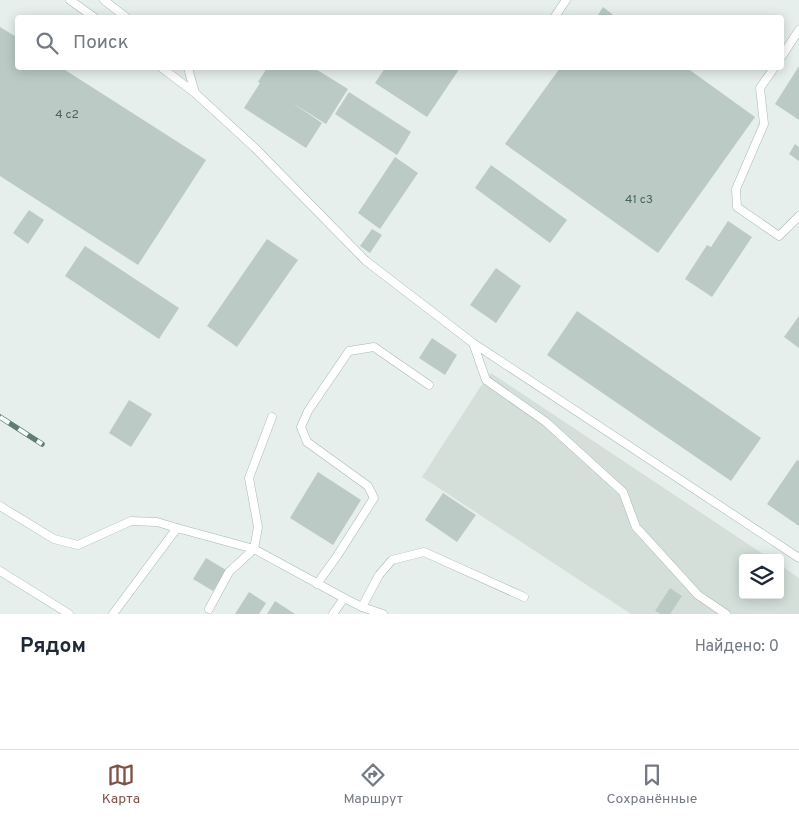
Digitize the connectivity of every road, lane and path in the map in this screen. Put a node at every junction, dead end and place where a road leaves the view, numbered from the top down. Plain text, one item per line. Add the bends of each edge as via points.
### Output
1 (70, 0) edge
2 (104, 0) edge
3 (566, 0) edge
4 (92, 15) edge
5 (123, 15) edge
6 (556, 15) edge
7 (799, 30) edge
8 (784, 53) edge
9 (165, 70) edge
10 (189, 70) edge
11 (773, 70) edge
12 (195, 93) junction
13 (799, 216) edge
14 (472, 344) junction
15 (429, 384) dead end
16 (272, 417) dead end
17 (0, 506) edge
18 (177, 528) junction
19 (254, 549) junction
20 (799, 558) edge
21 (0, 571) edge
22 (317, 584) junction
23 (524, 597) dead end
24 (344, 598) junction
25 (362, 607) junction
26 (208, 610) dead end
27 (68, 614) edge
28 (113, 614) edge
29 (334, 614) edge
30 (382, 614) edge
31 (726, 614) edge

1 - 4 lane
2 - 5 lane
3 - 6 lane
7 - 8 lane
9 - 12 lane
10 - 12 lane
11 - 13 lane via 760,88 764,124 736,189 737,207 779,236
12 - 14 lane via 255,148 366,261
14 - 20 lane
14 - 31 lane via 486,380 546,422 623,492 636,527 698,595
15 - 22 lane via 374,347 349,351 308,411 301,427 307,442 368,486 374,498
16 - 19 lane via 249,478 258,527
17 - 18 lane via 54,540 78,545 131,521 157,522
18 - 19 lane
18 - 28 lane
19 - 22 lane
19 - 26 lane via 230,572
21 - 27 lane
22 - 24 lane
23 - 25 lane via 424,552 392,560 378,575
24 - 25 lane
24 - 29 lane
25 - 30 lane

